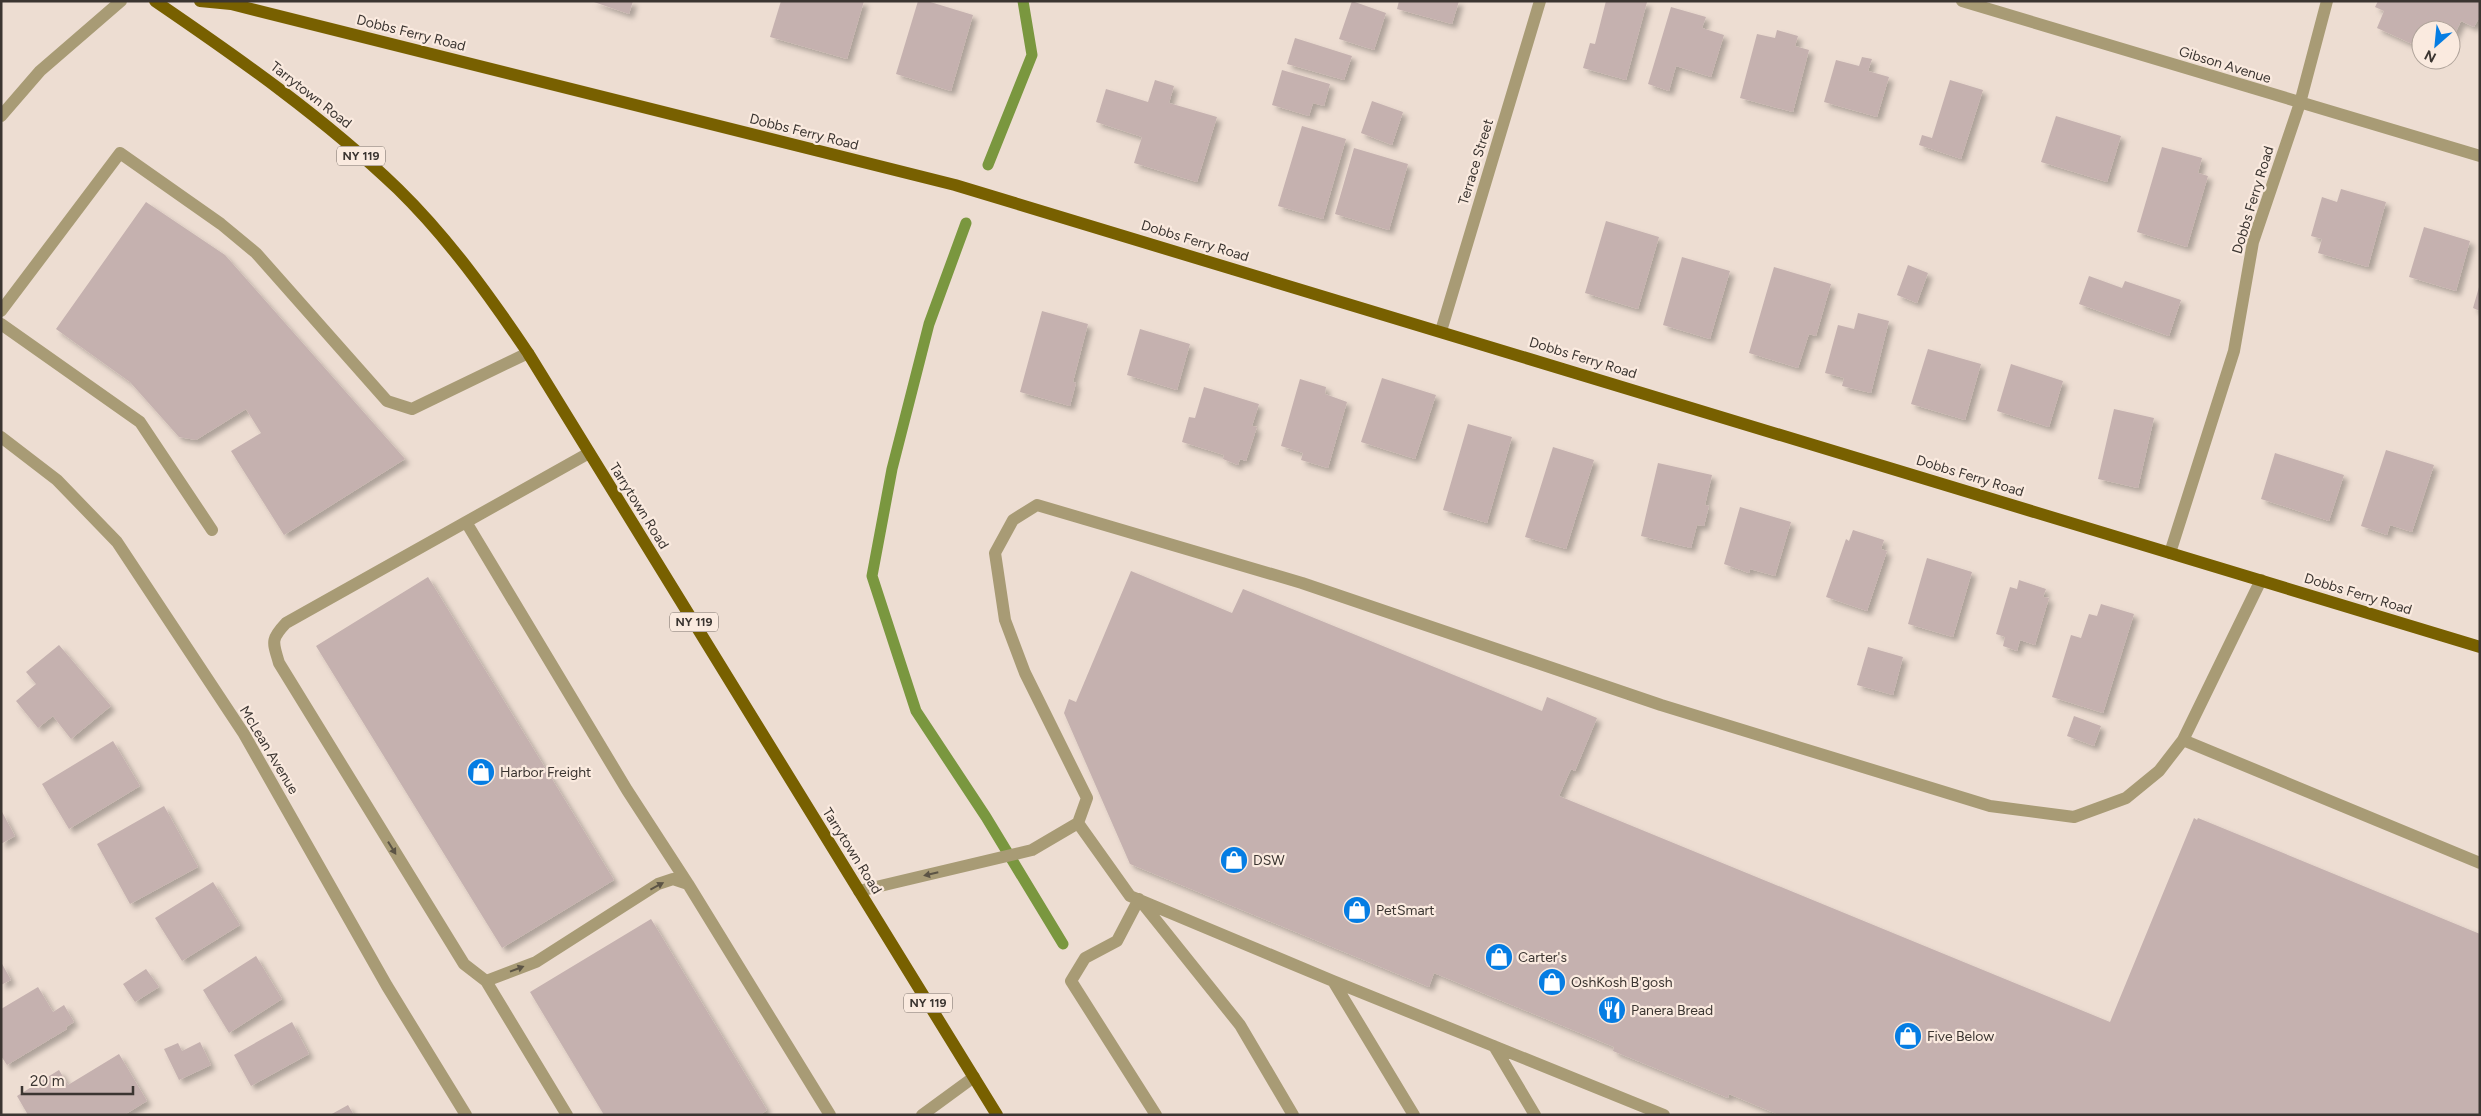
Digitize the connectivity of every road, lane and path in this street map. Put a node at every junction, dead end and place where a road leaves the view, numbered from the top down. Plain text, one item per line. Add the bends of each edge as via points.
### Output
1 (121, 1) edge
2 (155, 1) edge
3 (200, 1) edge
4 (1540, 1) edge
5 (1962, 1) edge
6 (2327, 1) edge
7 (2300, 103) junction
8 (1, 116) edge
9 (2480, 156) edge
10 (1, 311) edge
11 (1, 324) edge
12 (1441, 331) junction
13 (528, 353) junction
14 (1, 436) edge
15 (589, 453) junction
16 (466, 522) junction
17 (212, 530) dead end
18 (2170, 553) junction
19 (2261, 580) junction
20 (2480, 647) edge
21 (2183, 740) junction
22 (1078, 823) junction
23 (2480, 863) edge
24 (688, 884) junction
25 (859, 892) junction
26 (1139, 900) junction
27 (486, 981) junction
28 (1333, 981) junction
29 (1494, 1046) junction
30 (974, 1077) junction
31 (466, 1115) edge
32 (567, 1115) edge
33 (830, 1115) edge
34 (922, 1115) edge
35 (996, 1115) edge
36 (1156, 1115) edge
37 (1293, 1115) edge
38 (1414, 1115) edge
39 (1535, 1115) edge
40 (1664, 1115) edge

1 - 8 street via 40,71
2 - 13 main road, Tarrytown Road / NY 119 via 302,105 399,190 452,248
3 - 12 main road, Dobbs Ferry Road via 231,4 956,185
4 - 12 street, Terrace Street
5 - 7 street, Gibson Avenue
6 - 7 street, Dobbs Ferry Road
7 - 9 street, Gibson Avenue
7 - 18 street, Dobbs Ferry Road via 2253,242 2234,350
10 - 13 street via 120,153 221,224 256,253 387,401 412,409
11 - 17 street via 140,422
12 - 18 main road, Dobbs Ferry Road
13 - 15 main road, Tarrytown Road / NY 119
14 - 31 street, McLean Avenue via 57,480 117,542 244,734 387,986
15 - 16 street
15 - 25 main road, Tarrytown Road / NY 119
16 - 24 street via 627,790
16 -> 27 street via 286,623 274,636 273,644 279,663 464,964
18 - 19 main road, Dobbs Ferry Road
19 - 20 main road, Dobbs Ferry Road
19 - 21 street
21 - 22 street via 2159,771 2126,798 2074,817 1990,806 1661,705 1302,584 1037,505 1013,520 995,553 1005,620 1025,673 1087,798
21 - 23 street
22 -> 25 street via 1032,850
22 - 26 street via 1130,896
27 -> 24 street via 536,962 658,884 673,879
24 - 33 street
25 - 30 main road, Tarrytown Road / NY 119
26 - 28 street
26 - 36 street via 1117,941 1085,958 1072,981
26 - 37 street via 1240,1025
27 - 32 street
28 - 29 street
28 - 38 street
29 - 39 street
29 - 40 street
30 - 34 street
30 - 35 main road, Tarrytown Road / NY 119

